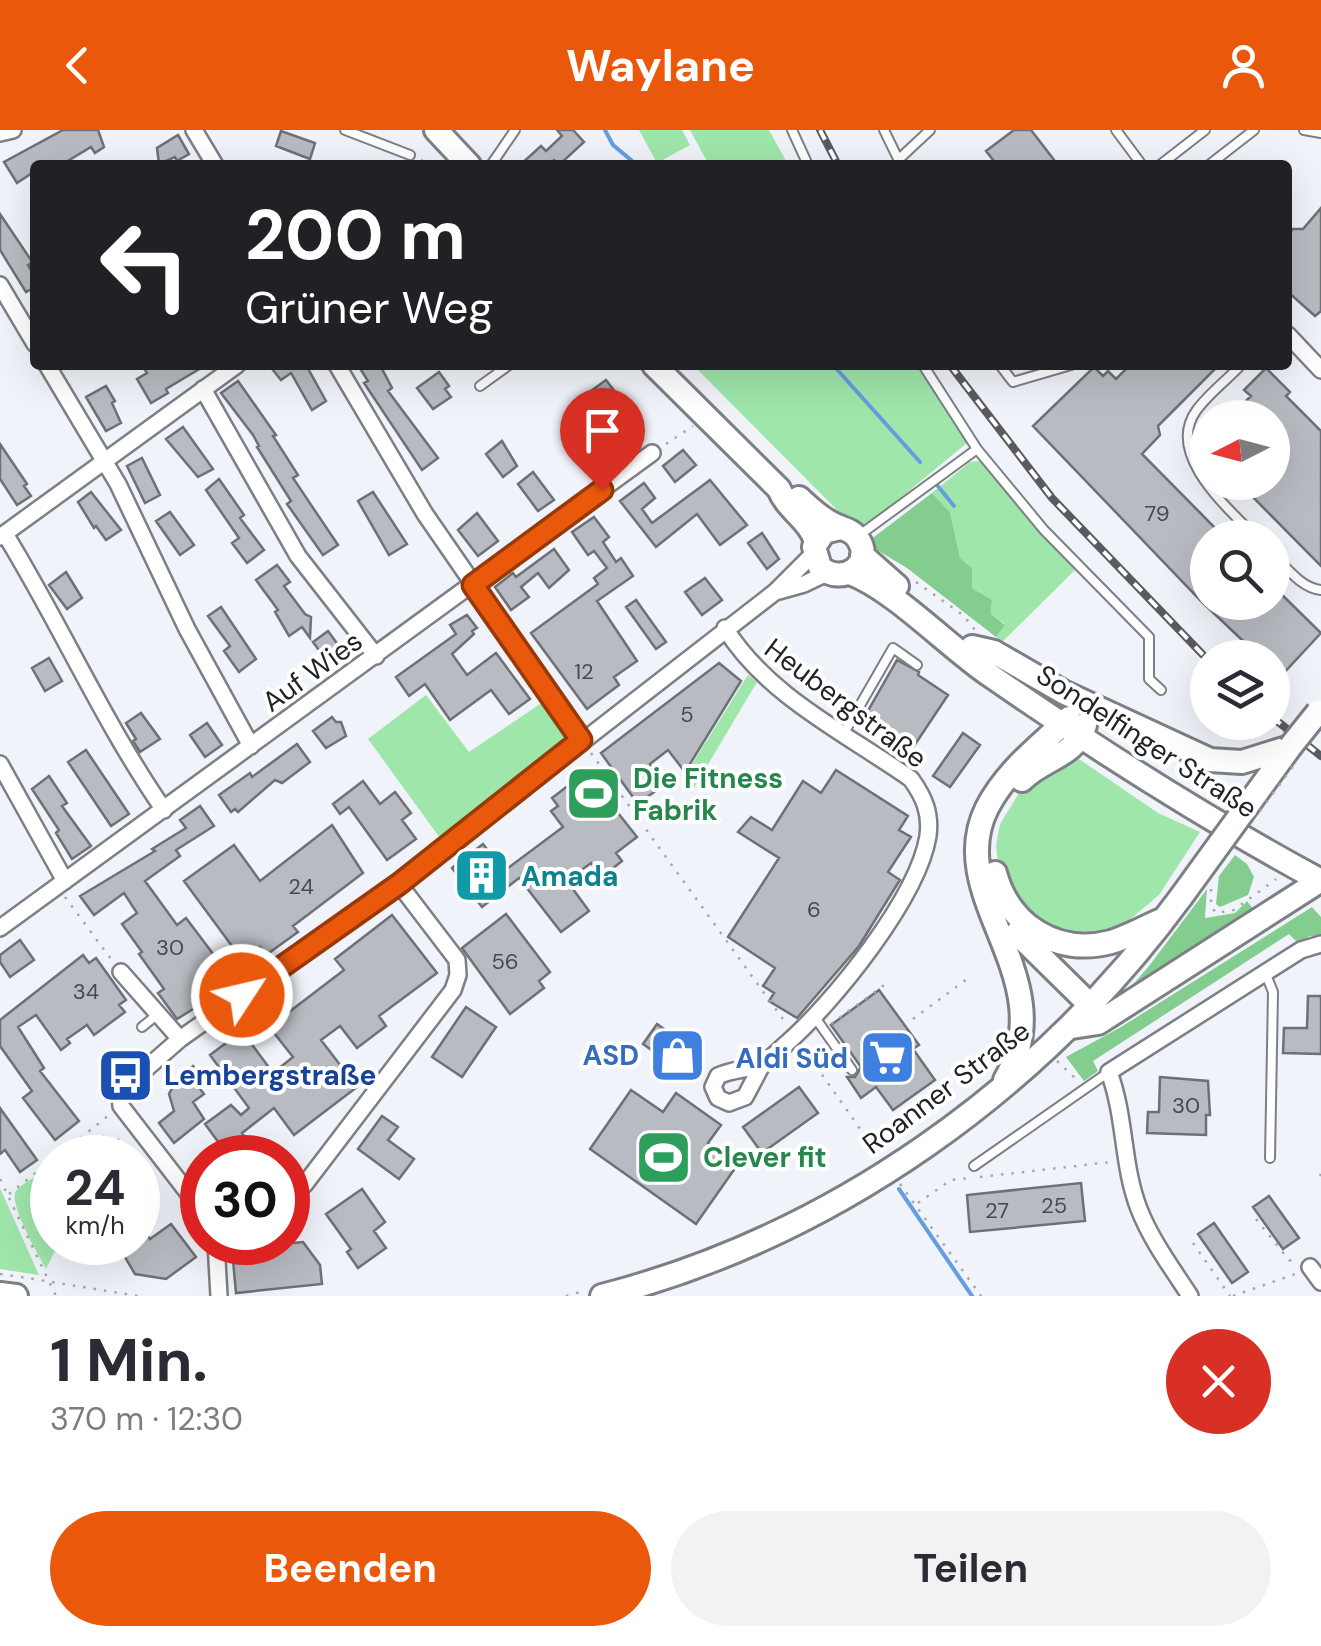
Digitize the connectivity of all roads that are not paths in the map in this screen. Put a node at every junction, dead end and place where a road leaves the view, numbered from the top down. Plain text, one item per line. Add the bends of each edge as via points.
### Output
1 (194, 130) edge
2 (345, 130) edge
3 (436, 130) edge
4 (515, 130) edge
5 (792, 130) edge
6 (884, 130) edge
7 (930, 130) edge
8 (1116, 130) edge
9 (1206, 130) edge
10 (1254, 130) edge
11 (1304, 130) edge
12 (1321, 134) edge
13 (410, 155) road end
14 (212, 160) edge
15 (464, 160) edge
16 (494, 160) edge
17 (806, 160) edge
18 (899, 160) edge
19 (902, 160) edge
20 (1138, 160) edge
21 (1167, 160) edge
22 (1215, 160) edge
23 (0, 285) edge
24 (29, 320) edge
25 (1292, 339) edge
26 (50, 370) edge
27 (230, 370) edge
28 (340, 370) edge
29 (501, 370) edge
30 (659, 370) edge
31 (926, 370) edge
32 (1004, 370) edge
33 (1054, 370) edge
34 (1236, 370) edge
35 (1321, 370) edge
36 (480, 386) dead end
37 (204, 389) junction
38 (977, 449) junction
39 (652, 453) road end
40 (105, 462) junction
41 (867, 512) dead end
42 (1239, 520) edge
43 (3, 529) edge
44 (843, 548) junction
45 (1290, 571) edge
46 (473, 585) junction
47 (1321, 590) edge
48 (775, 592) junction
49 (725, 628) junction
50 (972, 647) junction
51 (376, 656) junction
52 (917, 665) dead end
53 (1160, 690) dead end
54 (1013, 691) junction
55 (1319, 710) edge
56 (1074, 726) junction
57 (844, 734) junction
58 (581, 740) junction
59 (251, 746) junction
60 (1290, 747) junction
61 (1024, 758) junction
62 (0, 764) edge
63 (164, 810) junction
64 (1321, 866) edge
65 (1321, 881) edge
66 (61, 884) junction
67 (399, 884) junction
68 (986, 913) junction
69 (1165, 918) junction
70 (0, 928) edge
71 (1321, 944) edge
72 (121, 972) road end
73 (1266, 972) junction
74 (1092, 1006) junction
75 (158, 1014) junction
76 (814, 1016) junction
77 (142, 1027) dead end
78 (1072, 1027) junction
79 (180, 1040) junction
80 (763, 1064) dead end
81 (852, 1070) dead end
82 (1109, 1072) junction
83 (999, 1091) junction
84 (1270, 1158) dead end
85 (974, 1166) dead end
86 (310, 1177) edge
87 (180, 1182) edge
88 (218, 1265) edge
89 (1310, 1268) road end
90 (1321, 1282) edge
91 (0, 1294) edge
92 (16, 1296) edge
93 (218, 1296) edge
94 (602, 1296) edge
95 (1190, 1296) edge

1 - 14 street
2 - 13 lane
3 - 15 main road
4 - 16 lane
5 - 17 lane
6 - 18 lane
7 - 19 lane
8 - 20 lane
9 - 21 lane
10 - 22 lane
11 - 12 lane
23 - 24 street
25 - 35 street
26 - 40 street
27 - 37 street
28 - 46 street
29 - 36 lane
30 - 44 main road via 814,532
31 - 38 lane
32 - 33 lane via 1013,382
34 - 42 lane via 1196,412 1188,447 1213,493
37 - 40 street
37 - 51 street via 298,556
38 - 44 lane
38 - 53 lane via 1149,638 1149,679
39 - 46 street, Auf Wies
40 - 43 street
40 - 59 street
41 - 44 lane
43 - 63 street via 106,720
44 - 48 street
44 - 48 street via 804,584
44 - 50 main road, Sondelfinger Straße
44 - 54 main road, Sondelfinger Straße via 872,583
45 - 47 lane
46 - 51 street, Auf Wies
46 - 58 street
48 - 49 street
49 - 57 street, Heubergstraße via 742,656 806,713
49 - 58 street via 654,690
50 - 56 main road, Sondelfinger Straße
50 - 60 main road via 994,652 1065,694 1194,754 1226,763
51 - 59 street, Auf Wies
52 - 57 lane via 893,648
54 - 56 main road, Sondelfinger Straße
54 - 61 main road via 1032,730
55 - 60 main road, Roanner Straße, bridge
56 - 61 main road
56 - 64 main road, Sondelfinger Straße
56 - 65 main road, Sondelfinger Straße via 1246,841
56 - 69 main road via 1067,752 1030,772 1004,803 991,843 1002,895 1027,926 1060,943 1111,942
57 - 76 street, Heubergstraße via 911,779 928,813 928,837 894,914
58 - 67 street
59 - 63 street, Auf Wies
60 - 69 main road, Roanner Straße, bridge
61 - 68 main road via 980,827
62 - 66 street
63 - 66 street, Auf Wies
65 - 78 main road via 1098,1023
66 - 70 street, Auf Wies
67 - 79 street
67 - 86 street via 457,960 454,990
68 - 74 main road
68 - 83 main road via 1014,971 1023,1018 1019,1048
69 - 74 main road, Roanner Straße
71 - 73 street
72 - 75 street
73 - 82 street
73 - 84 lane via 1273,992
74 - 78 main road, Roanner Straße
75 - 77 lane
75 - 79 street
76 - 80 street, Heubergstraße
76 - 81 lane
78 - 83 main road, Roanner Straße
79 - 87 street via 120,1096
82 - 85 lane
82 - 95 street via 1138,1208
83 - 94 main road, Roanner Straße via 819,1212 716,1258
88 - 93 street
89 - 90 street
91 - 92 main road

